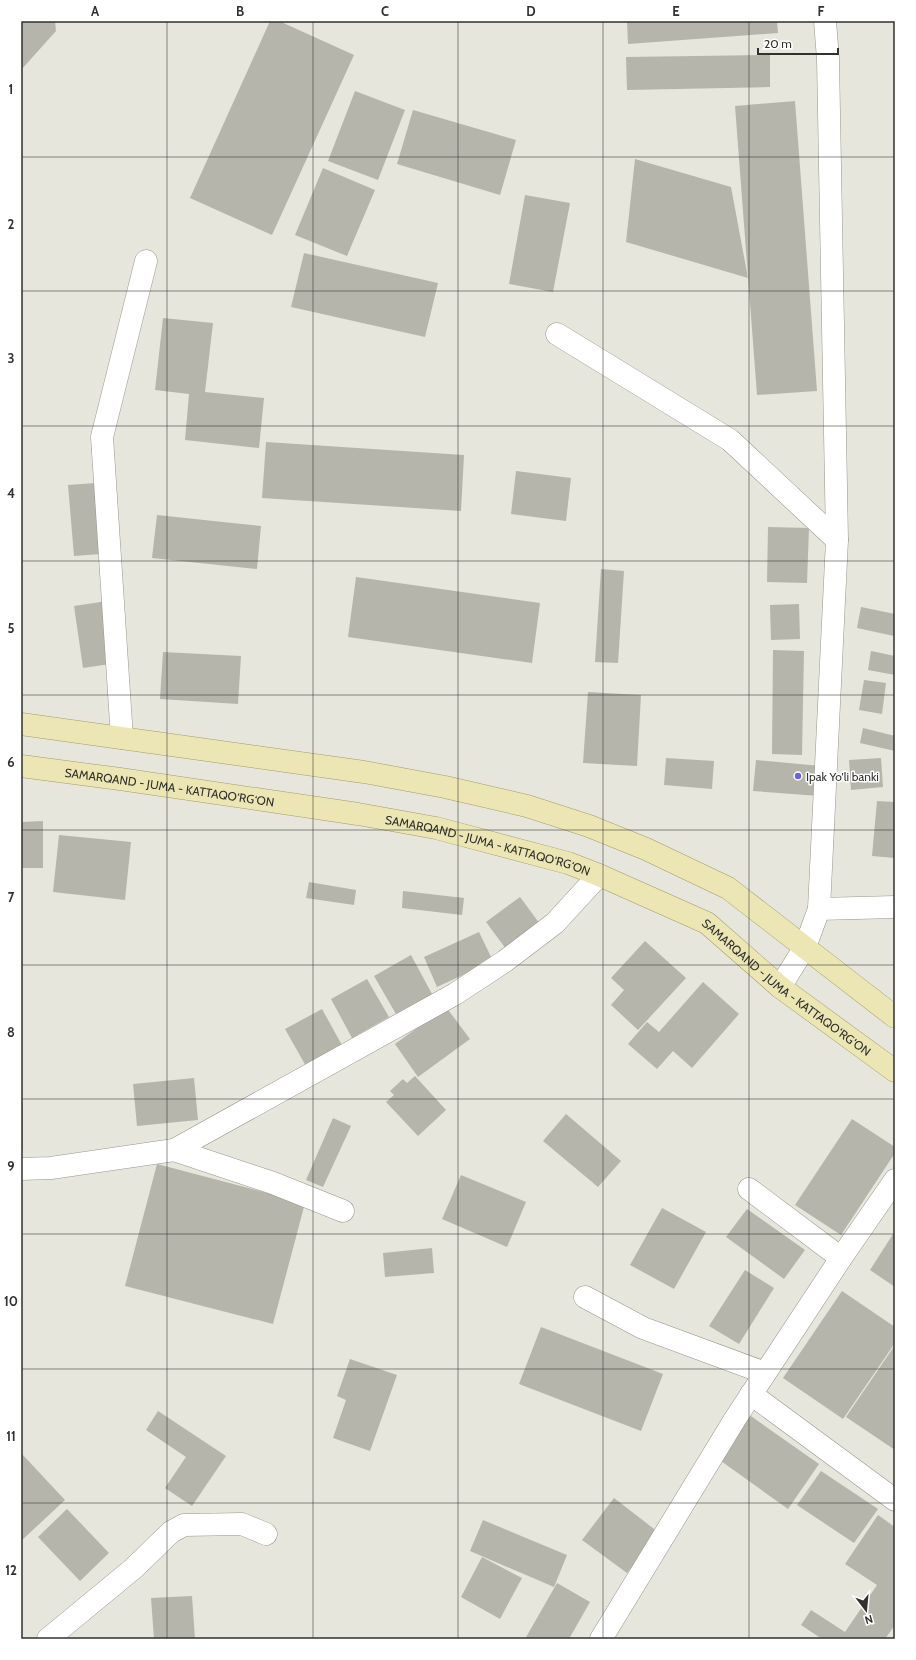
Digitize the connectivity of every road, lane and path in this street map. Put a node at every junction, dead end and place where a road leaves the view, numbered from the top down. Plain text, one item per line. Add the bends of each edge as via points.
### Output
1 (825, 21) edge
2 (146, 261) dead end
3 (557, 334) dead end
4 (837, 540) junction
5 (21, 724) edge
6 (122, 738) junction
7 (21, 766) edge
8 (599, 875) junction
9 (819, 909) junction
10 (891, 909) edge
11 (805, 947) junction
12 (780, 986) junction
13 (895, 1016) edge
14 (895, 1071) edge
15 (174, 1150) junction
16 (21, 1169) edge
17 (895, 1180) edge
18 (749, 1189) dead end
19 (343, 1211) dead end
20 (841, 1258) junction
21 (585, 1297) dead end
22 (765, 1373) junction
23 (751, 1394) junction
24 (895, 1500) edge
25 (266, 1534) dead end
26 (48, 1639) edge
27 (600, 1639) edge

1 - 4 street via 828,60
2 - 6 street via 102,436
3 - 4 street via 730,440
4 - 9 street
5 - 6 main road
6 - 11 main road via 364,772 527,806 589,826 728,888
7 - 8 main road, SAMARQAND - JUMA - KATTAQO‘RG‘ON via 120,778 428,827 508,846 568,863
8 - 12 main road, SAMARQAND - JUMA - KATTAQO‘RG‘ON via 707,923
8 - 15 street via 555,923 505,962 455,994
9 - 10 street
9 - 11 street
11 - 12 street
11 - 13 main road
12 - 14 main road, SAMARQAND - JUMA - KATTAQO‘RG‘ON
15 - 16 street via 51,1168
15 - 19 street via 273,1183
17 - 20 street
18 - 20 street
20 - 22 street
21 - 22 street via 643,1328
22 - 23 street
23 - 24 street
23 - 27 street
25 - 26 street via 242,1524 184,1525 171,1532 134,1568

